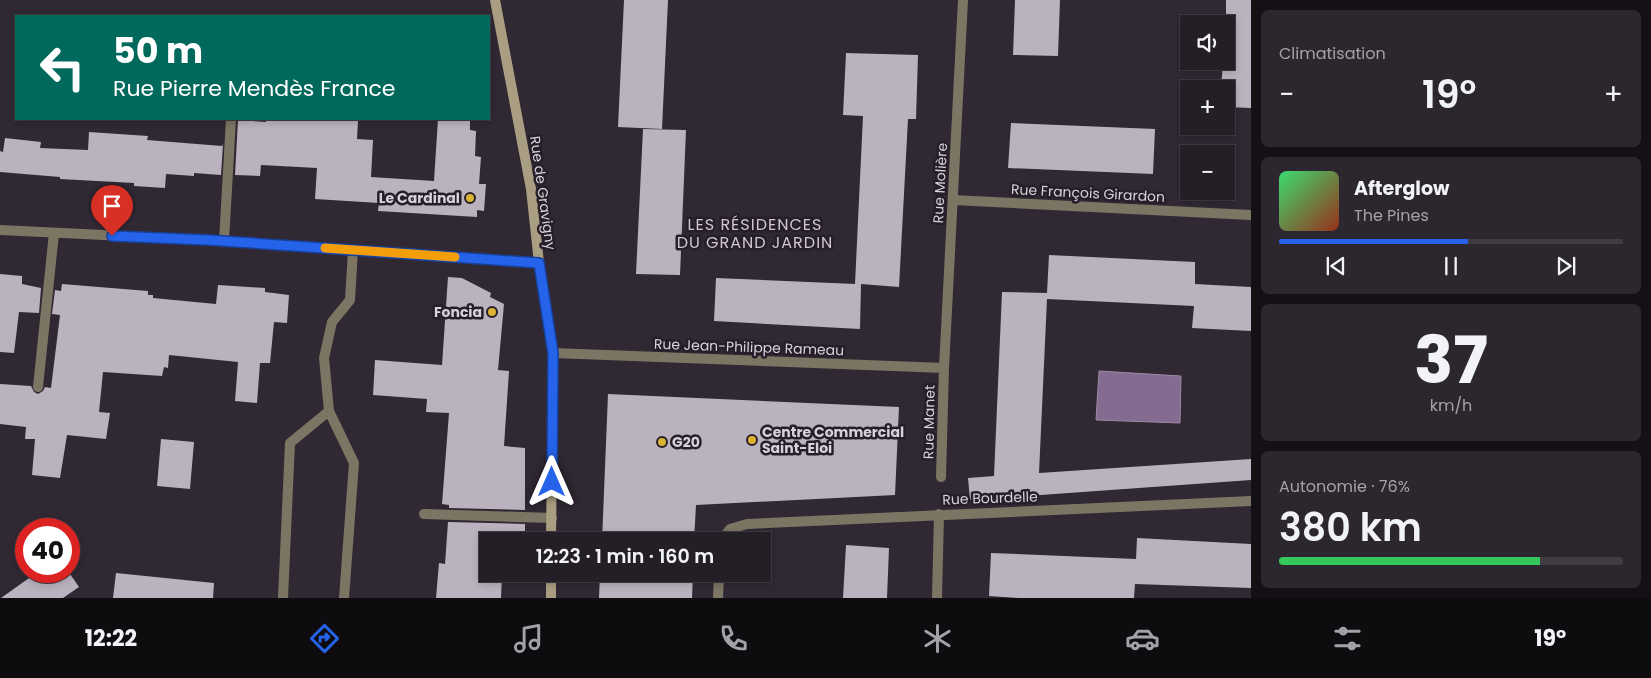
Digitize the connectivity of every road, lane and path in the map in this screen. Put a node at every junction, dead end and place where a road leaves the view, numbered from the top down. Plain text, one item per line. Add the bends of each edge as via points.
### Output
1 (495, 0) edge
2 (963, 0) edge
3 (231, 120) edge
4 (953, 200) junction
5 (1251, 215) edge
6 (0, 230) edge
7 (54, 233) junction
8 (224, 242) junction
9 (353, 250) junction
10 (539, 263) junction
11 (553, 353) junction
12 (944, 368) junction
13 (38, 387) dead end
14 (329, 411) junction
15 (941, 477) dead end
16 (1251, 501) edge
17 (424, 514) dead end
18 (939, 514) junction
19 (552, 518) junction
20 (552, 532) edge
21 (728, 532) edge
22 (551, 582) edge
23 (719, 582) edge
24 (282, 598) edge
25 (344, 598) edge
26 (551, 598) edge
27 (718, 598) edge
28 (937, 598) edge

1 - 10 street, Rue de Gravigny via 531,189
2 - 4 street, Rue Molière
3 - 8 street
4 - 5 street, Rue François Girardon
4 - 12 street, Rue Molière
6 - 7 street
7 - 8 street
7 - 13 street
8 - 9 street
9 - 10 street
9 - 14 street via 350,300 332,322 324,358
10 - 11 street, Rue de Gravigny
11 - 12 street, Rue Jean-Philippe Rameau
11 - 19 street, Rue de Gravigny
12 - 15 street, Rue Manet
14 - 24 street via 290,444
14 - 25 street via 354,463
16 - 18 street, Rue Bourdelle
17 - 19 street
18 - 21 street, Rue Bourdelle via 747,524
18 - 28 street
19 - 20 street, Rue de Gravigny
22 - 26 street
23 - 27 street

